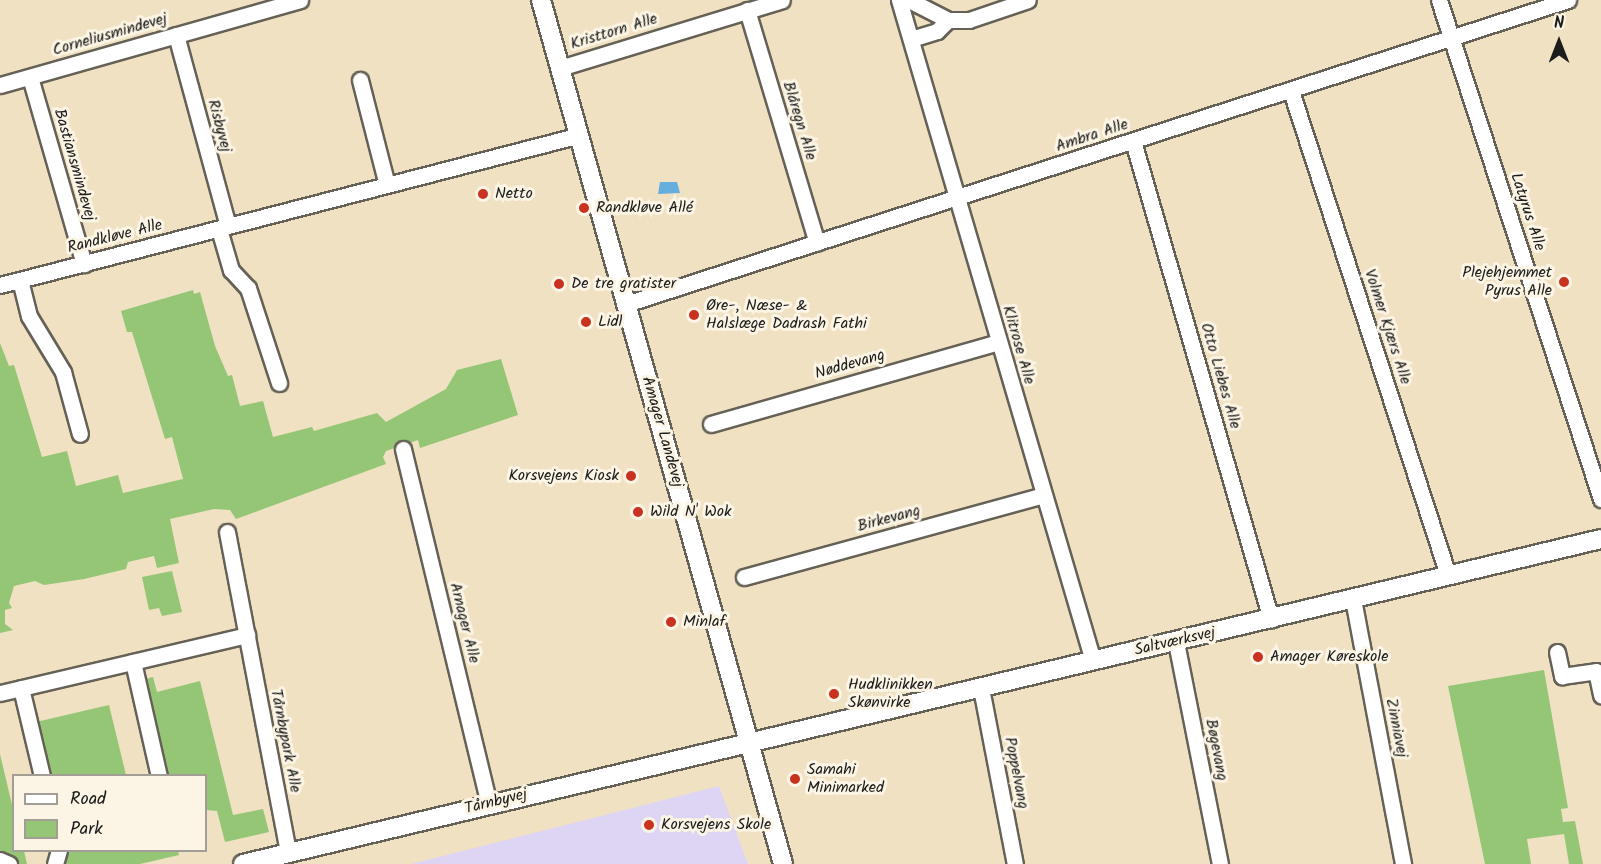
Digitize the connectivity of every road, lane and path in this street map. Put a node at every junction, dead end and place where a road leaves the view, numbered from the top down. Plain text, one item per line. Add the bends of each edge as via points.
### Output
1 (300, 0) edge
2 (541, 0) edge
3 (782, 0) edge
4 (899, 0) edge
5 (909, 0) edge
6 (1028, 0) edge
7 (1439, 0) edge
8 (1568, 0) edge
9 (747, 10) junction
10 (948, 20) junction
11 (176, 35) junction
12 (911, 39) junction
13 (1452, 39) junction
14 (560, 68) junction
15 (30, 76) junction
16 (360, 80) dead end
17 (0, 85) edge
18 (1291, 91) junction
19 (580, 135) junction
20 (1134, 141) junction
21 (387, 185) junction
22 (956, 198) junction
23 (223, 228) junction
24 (817, 243) junction
25 (84, 264) junction
26 (20, 280) junction
27 (0, 285) edge
28 (626, 304) junction
29 (998, 342) junction
30 (279, 383) dead end
31 (711, 424) dead end
32 (80, 434) dead end
33 (403, 449) dead end
34 (1043, 495) junction
35 (1601, 499) edge
36 (227, 532) dead end
37 (1601, 539) edge
38 (1448, 575) junction
39 (744, 577) dead end
40 (1353, 599) junction
41 (1271, 620) junction
42 (247, 635) junction
43 (1176, 642) junction
44 (1557, 652) dead end
45 (1093, 661) junction
46 (133, 662) junction
47 (21, 688) junction
48 (981, 688) junction
49 (0, 693) edge
50 (1601, 694) edge
51 (749, 744) junction
52 (42, 774) edge
53 (159, 774) edge
54 (489, 804) junction
55 (284, 857) edge
56 (0, 860) edge
57 (9, 864) edge
58 (243, 864) edge
59 (783, 864) edge
60 (1015, 864) edge
61 (1220, 864) edge
62 (1403, 864) edge

1 - 11 street, Corneliusmindevej
2 - 14 street, Amager Landevej
3 - 9 street, Kristtorn Alle
4 - 12 street, Klitrose Alle
5 - 10 street
6 - 10 street via 969,20
7 - 13 street, Latyrus Alle
8 - 13 street, Ambra Alle
9 - 14 street, Kristtorn Alle
9 - 24 street, Blåregn Alle
10 - 12 street via 937,31
11 - 15 street, Corneliusmindevej
11 - 23 street, Risbyvej
12 - 22 street, Klitrose Alle
13 - 18 street, Ambra Alle
13 - 35 street, Latyrus Alle
14 - 19 street, Amager Landevej
15 - 17 street, Corneliusmindevej
15 - 25 street, Bastiansmindevej
16 - 21 street
18 - 20 street, Ambra Alle
18 - 38 street, Volmer Kjærs Alle
19 - 21 street, Randkløve Alle
19 - 28 street, Amager Landevej
20 - 22 street, Ambra Alle
20 - 41 street, Otto Liebes Alle
21 - 23 street, Randkløve Alle
22 - 24 street, Ambra Alle
22 - 29 street, Klitrose Alle
23 - 25 street, Randkløve Alle
23 - 30 street via 231,270 248,288
24 - 28 street, Ambra Alle
25 - 26 street, Randkløve Alle
26 - 27 street, Randkløve Alle
26 - 32 street via 29,316 63,372
28 - 51 street, Amager Landevej
29 - 31 street, Nøddevang
29 - 34 street, Klitrose Alle
33 - 54 street, Arnager Alle
34 - 39 street, Birkevang
34 - 45 street, Klitrose Alle
36 - 42 street, Tårnbypark Alle
37 - 38 street, Saltværksvej
38 - 40 street, Saltværksvej
40 - 41 street, Saltværksvej
40 - 62 street, Zinniavej
41 - 43 street, Saltværksvej
42 - 46 street
42 - 55 street, Tårnbypark Alle
43 - 45 street, Saltværksvej
43 - 61 street, Bøgevang
44 - 50 street via 1562,676 1596,671
45 - 48 street, Saltværksvej
46 - 47 street
46 - 53 street
47 - 49 street
47 - 52 street
48 - 51 street, Saltværksvej
48 - 60 street, Poppelvang
51 - 54 street, Tårnbyvej
51 - 59 street, Amager Landevej
54 - 55 street, Tårnbyvej
55 - 58 street, Tårnbyvej
56 - 57 street

